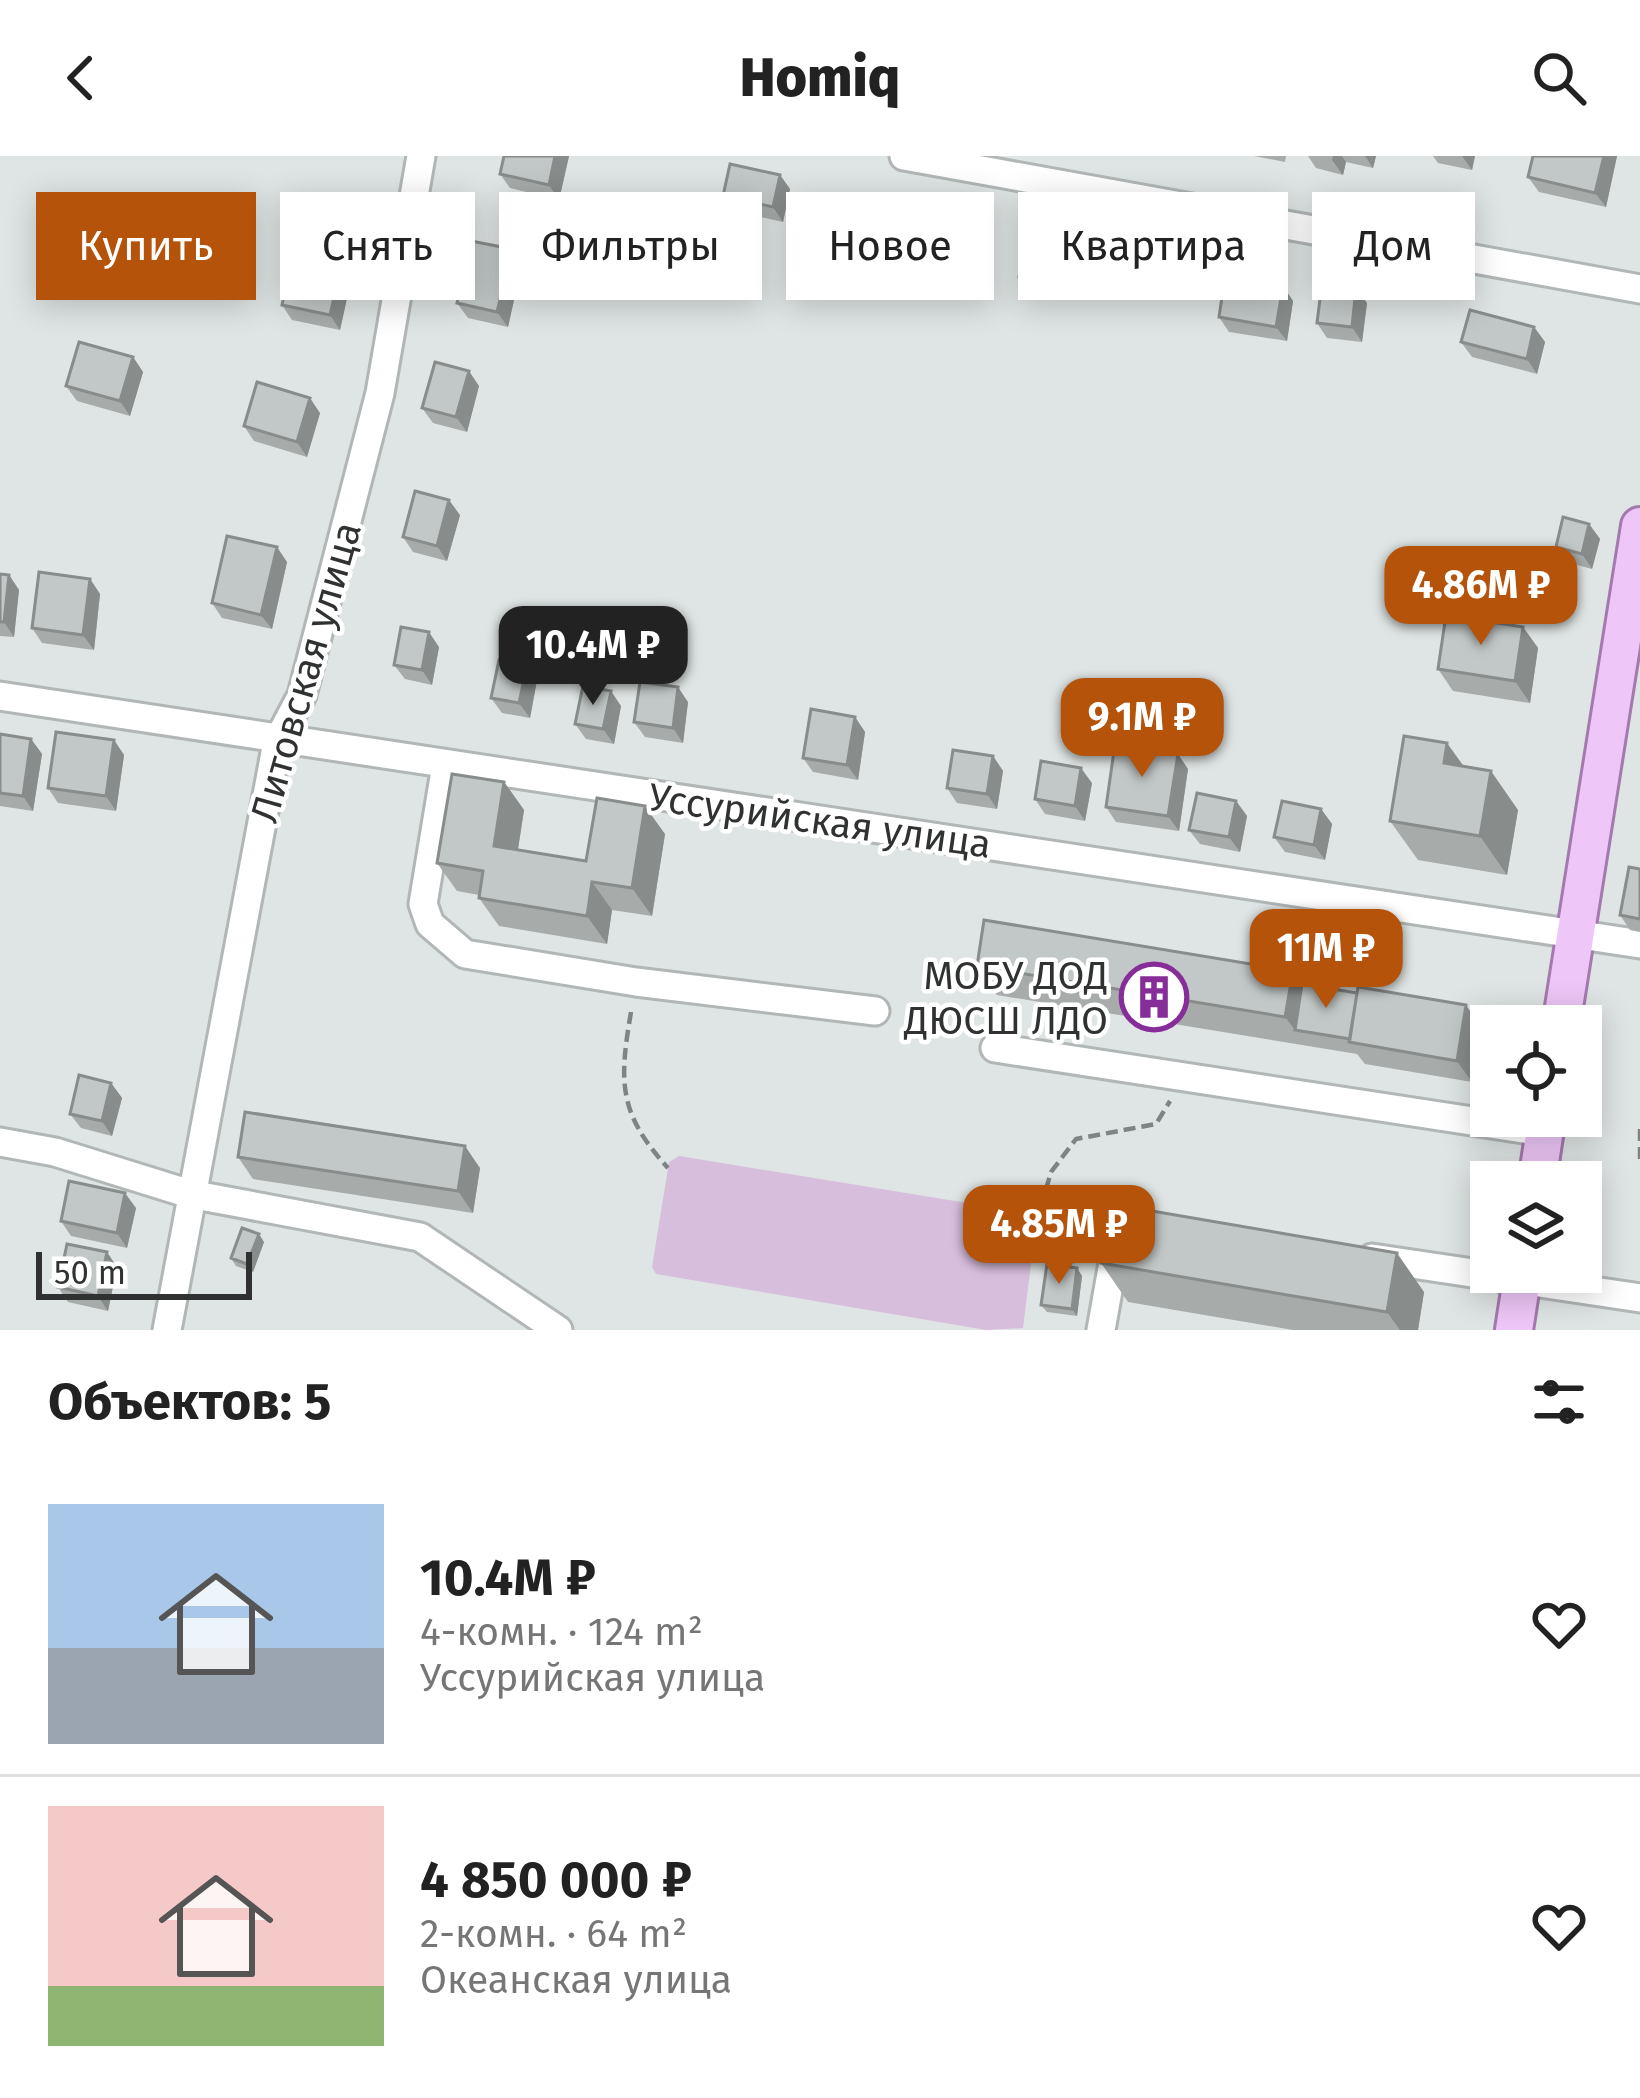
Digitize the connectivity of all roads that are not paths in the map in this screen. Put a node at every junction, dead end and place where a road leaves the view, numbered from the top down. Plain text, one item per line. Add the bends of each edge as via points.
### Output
1 (421, 156) edge
2 (904, 156) edge
3 (1640, 289) edge
4 (1640, 526) edge
5 (0, 696) edge
6 (277, 742) junction
7 (446, 765) junction
8 (1575, 932) junction
9 (1640, 944) edge
10 (1564, 1005) edge
11 (875, 1011) dead end
12 (995, 1048) dead end
13 (1470, 1114) edge
14 (0, 1142) edge
15 (190, 1194) junction
16 (1132, 1222) edge
17 (1344, 1254) edge
18 (1470, 1270) edge
19 (1602, 1291) edge
20 (1519, 1293) edge
21 (1640, 1298) edge
22 (167, 1330) edge
23 (557, 1330) edge
24 (1101, 1330) edge
25 (1514, 1330) edge

1 - 6 street, Литовская улица via 380,394 302,695
2 - 3 street
4 - 8 main road
5 - 6 street, Уссурийская улица
6 - 7 street, Уссурийская улица
6 - 15 street, Литовская улица
7 - 8 street, Уссурийская улица
7 - 11 street via 424,904 430,924 465,954
8 - 9 street, Уссурийская улица
8 - 10 main road
12 - 13 street
14 - 15 street
15 - 22 street, Литовская улица
15 - 23 street via 420,1237
16 - 24 street via 1114,1248
17 - 18 street
19 - 21 street
20 - 25 main road

